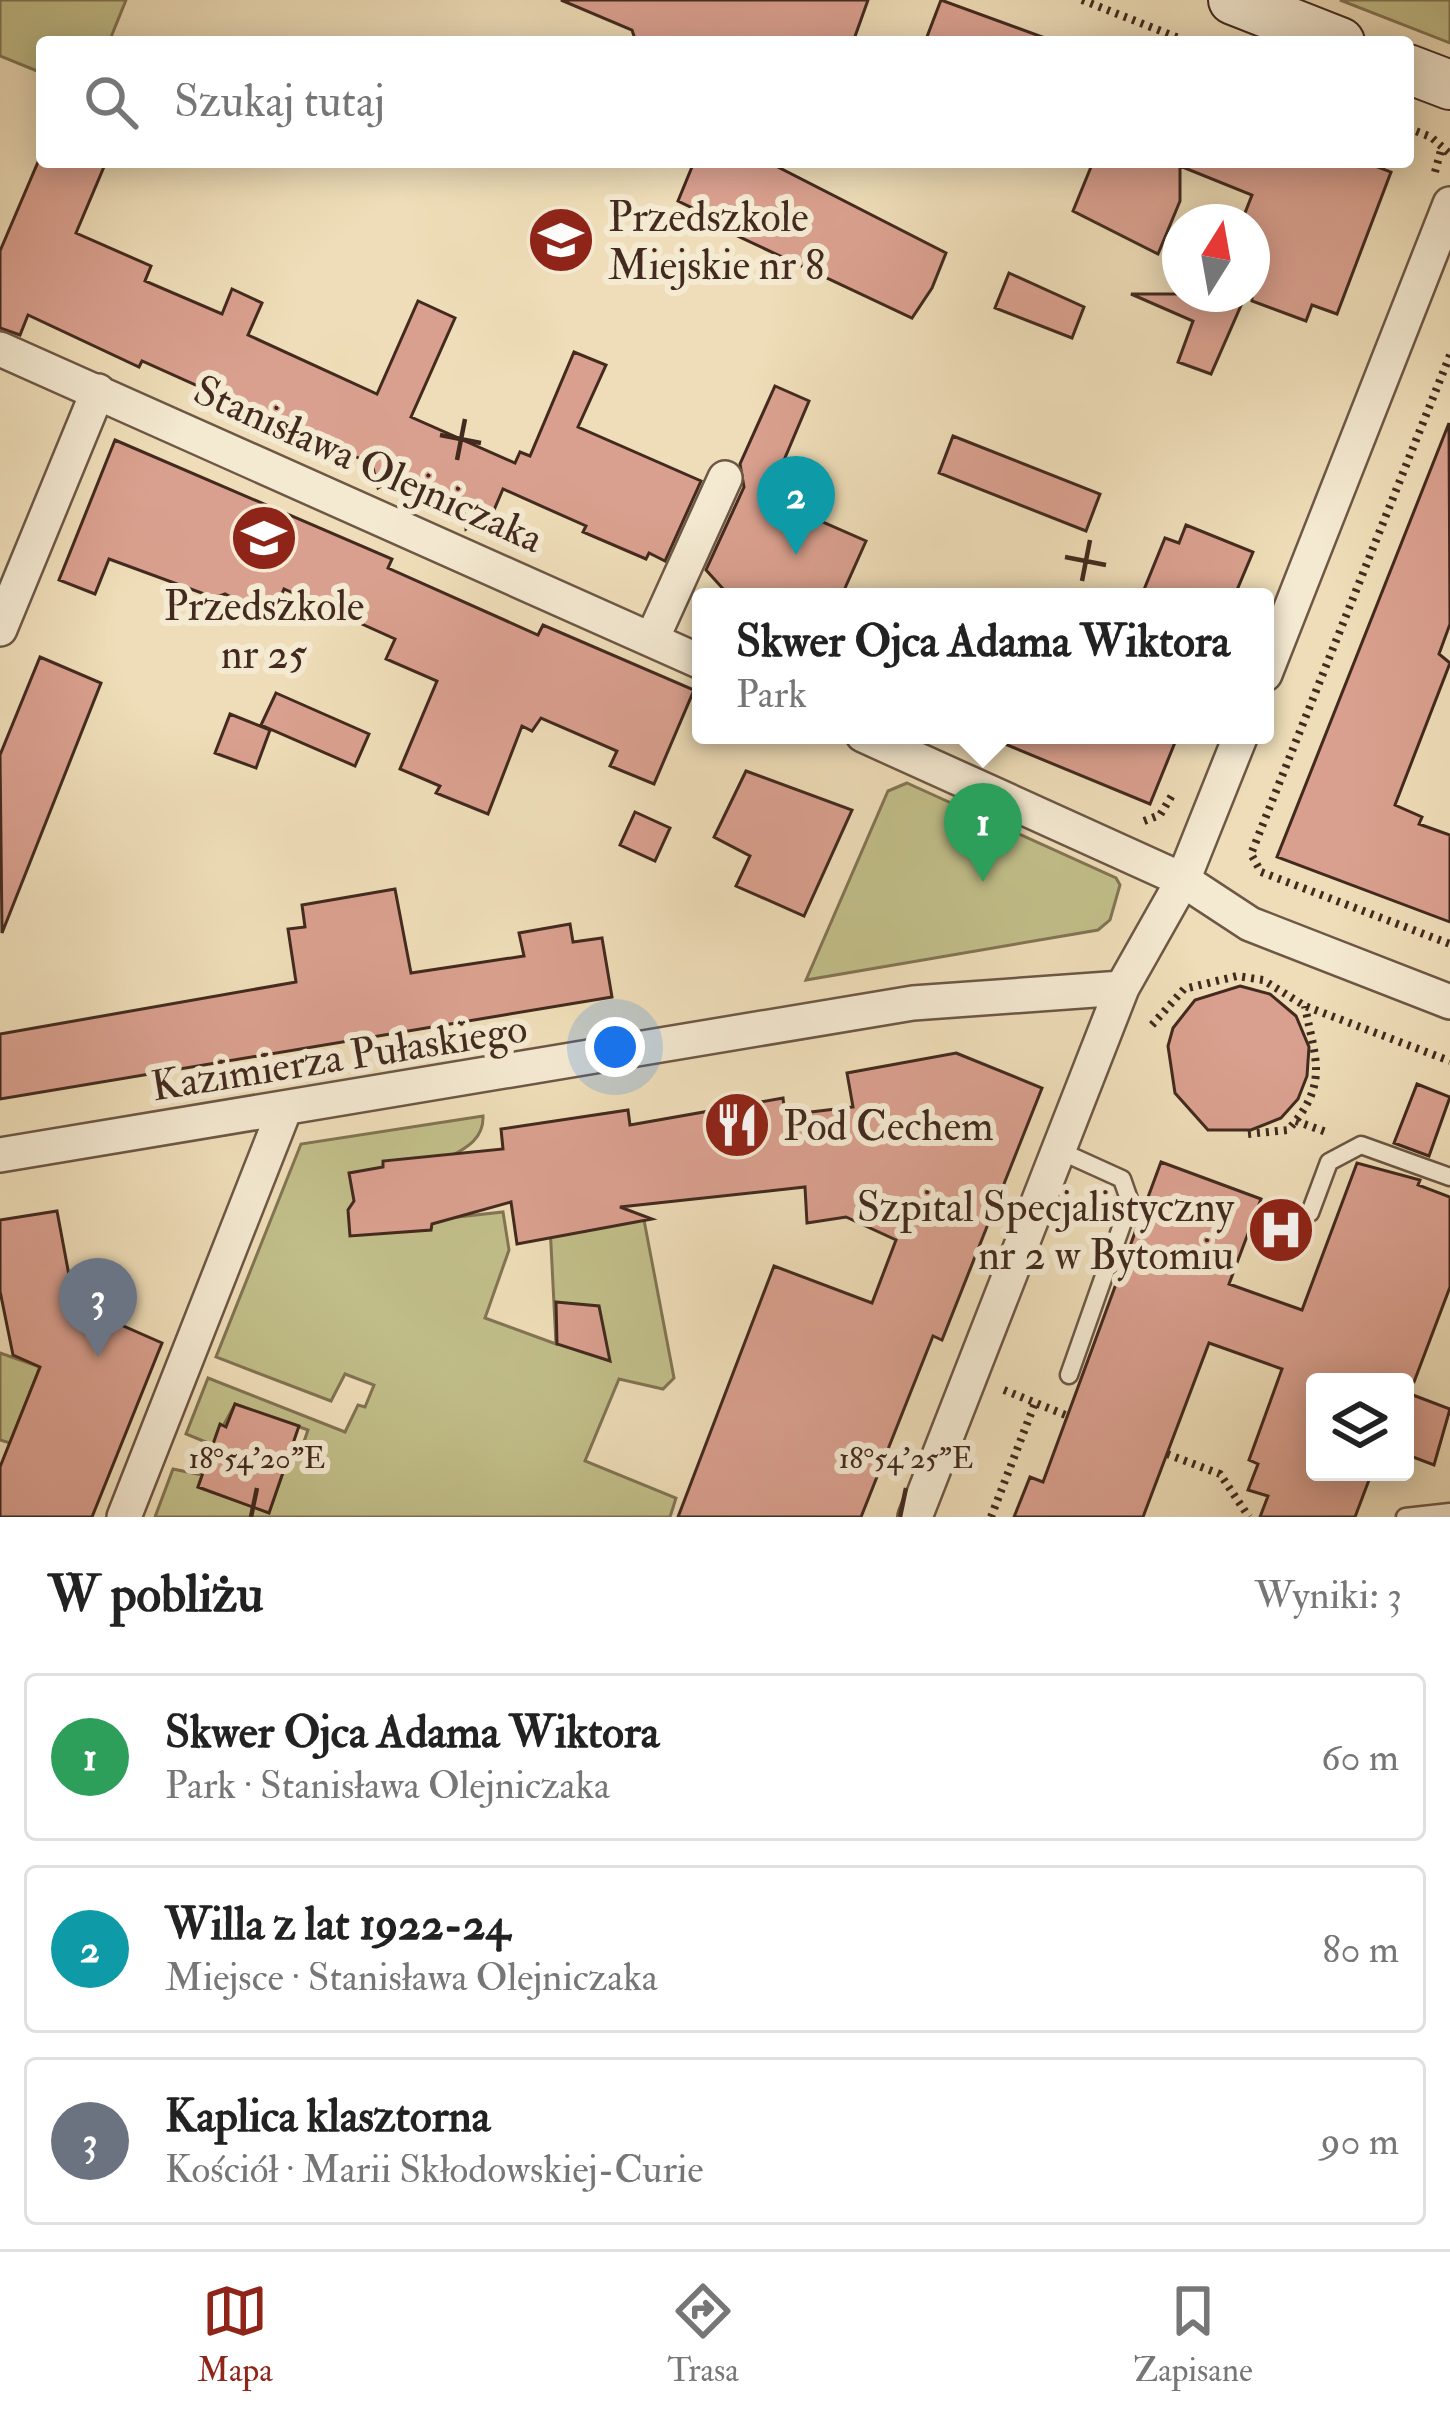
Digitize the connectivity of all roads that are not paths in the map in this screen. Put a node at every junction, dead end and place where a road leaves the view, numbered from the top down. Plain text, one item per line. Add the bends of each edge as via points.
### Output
1 (1234, 0) edge
2 (1325, 36) edge
3 (1414, 71) edge
4 (1450, 86) edge
5 (1450, 204) edge
6 (0, 349) edge
7 (98, 391) junction
8 (725, 478) dead end
9 (0, 629) edge
10 (652, 639) junction
11 (1274, 651) edge
12 (692, 658) edge
13 (883, 744) edge
14 (1237, 744) edge
15 (1184, 880) junction
16 (1122, 988) junction
17 (1450, 1002) edge
18 (284, 1111) junction
19 (1058, 1150) junction
20 (0, 1155) edge
21 (1450, 1177) edge
22 (1310, 1213) dead end
23 (1070, 1375) dead end
24 (1450, 1511) edge
25 (124, 1517) edge
26 (915, 1517) edge
27 (1405, 1517) edge

1 - 2 main road
3 - 4 main road
5 - 11 street
6 - 7 street, Stanisława Olejniczaka
7 - 9 street
7 - 10 street, Stanisława Olejniczaka
8 - 10 street
10 - 12 street, Stanisława Olejniczaka
13 - 15 street
14 - 15 street
15 - 16 street
15 - 17 street via 1250,923
16 - 18 street, Kazimierza Pułaskiego via 913,1003
16 - 19 street
18 - 20 street, Kazimierza Pułaskiego
18 - 25 street
19 - 23 lane via 1121,1179 1130,1202
19 - 26 street
21 - 22 lane via 1361,1145 1329,1162
24 - 27 lane

